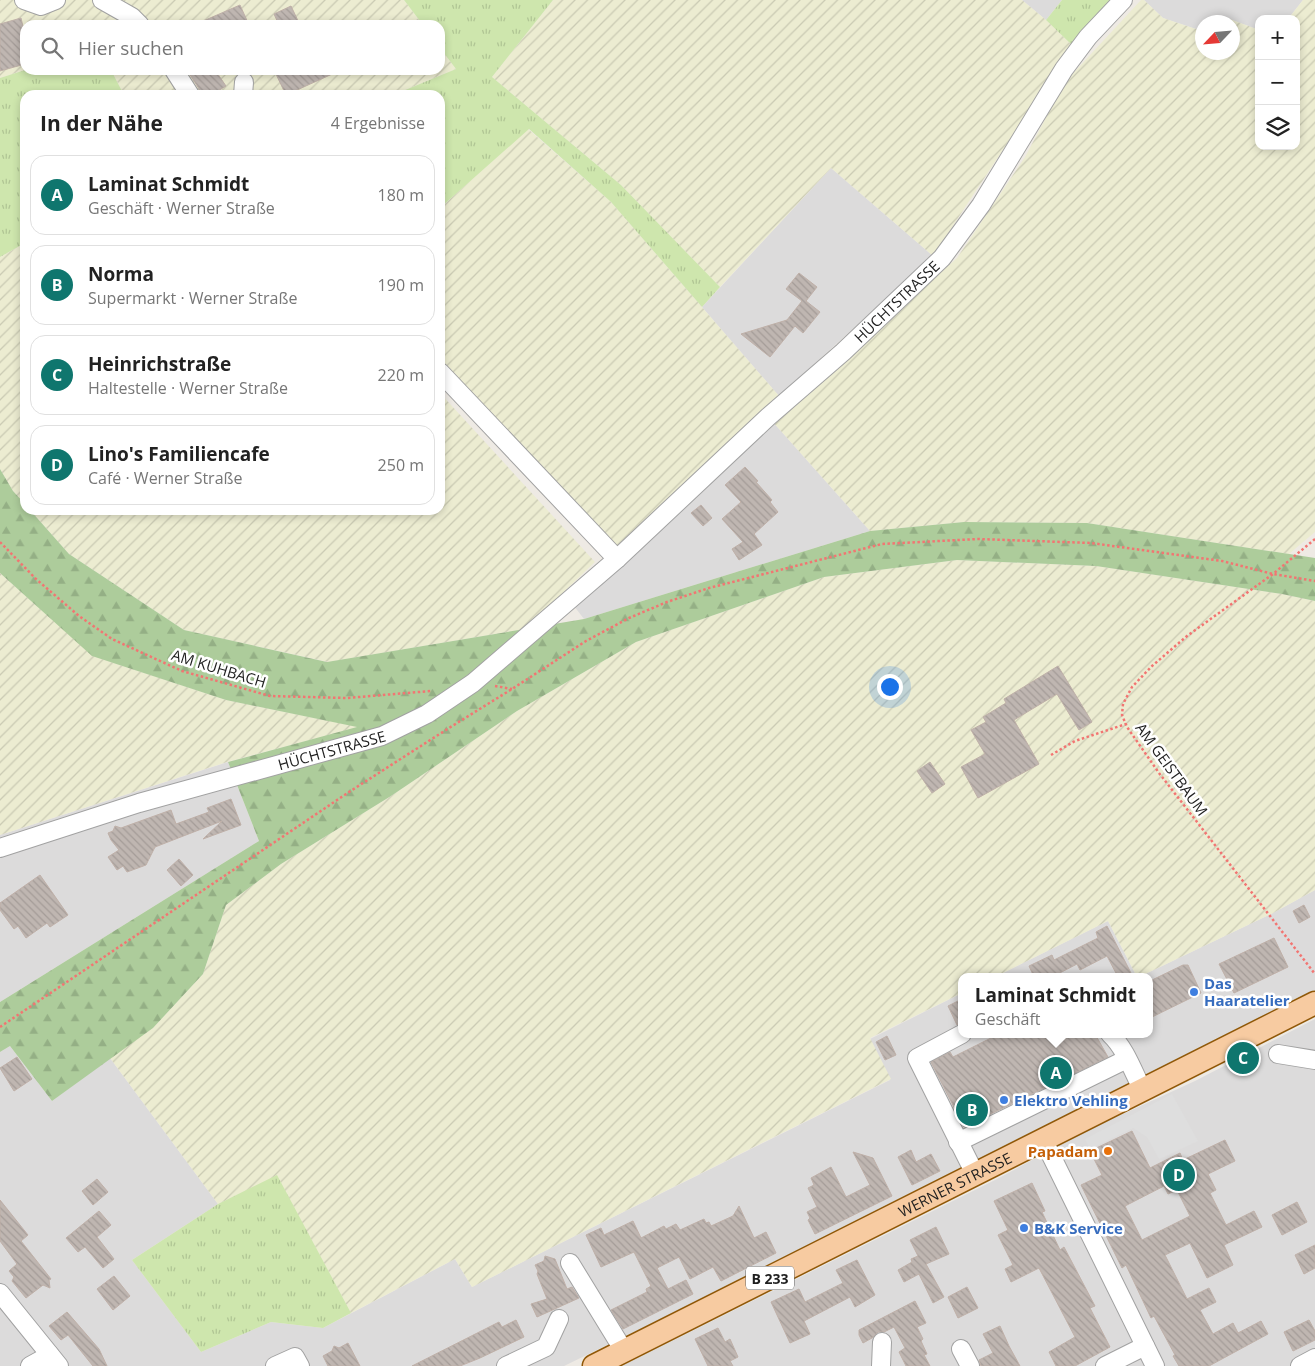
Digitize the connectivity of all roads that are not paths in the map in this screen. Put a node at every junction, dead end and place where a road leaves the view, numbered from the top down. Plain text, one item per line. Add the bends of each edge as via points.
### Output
1 (24, 0) edge
2 (56, 0) edge
3 (102, 0) edge
4 (1123, 0) edge
5 (135, 20) edge
6 (177, 75) edge
7 (187, 90) edge
8 (445, 377) edge
9 (617, 559) junction
10 (0, 848) edge
11 (1315, 1003) edge
12 (958, 1036) edge
13 (1114, 1038) edge
14 (1278, 1054) dead end
15 (1127, 1059) junction
16 (1315, 1060) edge
17 (1142, 1089) junction
18 (1042, 1139) junction
19 (958, 1142) junction
20 (975, 1174) junction
21 (570, 1263) dead end
22 (0, 1293) edge
23 (5, 1310) edge
24 (559, 1319) dead end
25 (882, 1342) dead end
26 (1145, 1346) junction
27 (961, 1349) dead end
28 (624, 1351) junction
29 (1315, 1358) edge
30 (55, 1361) edge
31 (30, 1366) edge
32 (276, 1366) edge
33 (300, 1366) edge
34 (506, 1366) edge
35 (594, 1366) edge
36 (881, 1366) edge
37 (970, 1366) edge
38 (1105, 1366) edge
39 (1155, 1366) edge
40 (1300, 1366) edge

1 - 2 street via 41,6
3 - 5 street
4 - 9 street, HÜCHTSTRASSE via 1088,37 1064,69 981,205 942,258
6 - 7 street
8 - 9 street
9 - 10 street, HÜCHTSTRASSE via 473,683 427,714 382,736 138,804
11 - 17 main road, WERNER STRASSE / B 233
12 - 19 street via 917,1058
13 - 15 street
14 - 16 street
15 - 17 street
15 - 19 street
17 - 18 main road, WERNER STRASSE / B 233
18 - 20 main road, WERNER STRASSE / B 233
18 - 26 street
19 - 20 street
20 - 28 main road, WERNER STRASSE / B 233
21 - 28 street
22 - 23 street
23 - 30 street
24 - 34 street via 546,1347
25 - 36 street
26 - 38 street
26 - 39 street
27 - 37 street
28 - 35 main road, WERNER STRASSE / B 233
29 - 40 street
30 - 31 street
32 - 33 street via 295,1357

